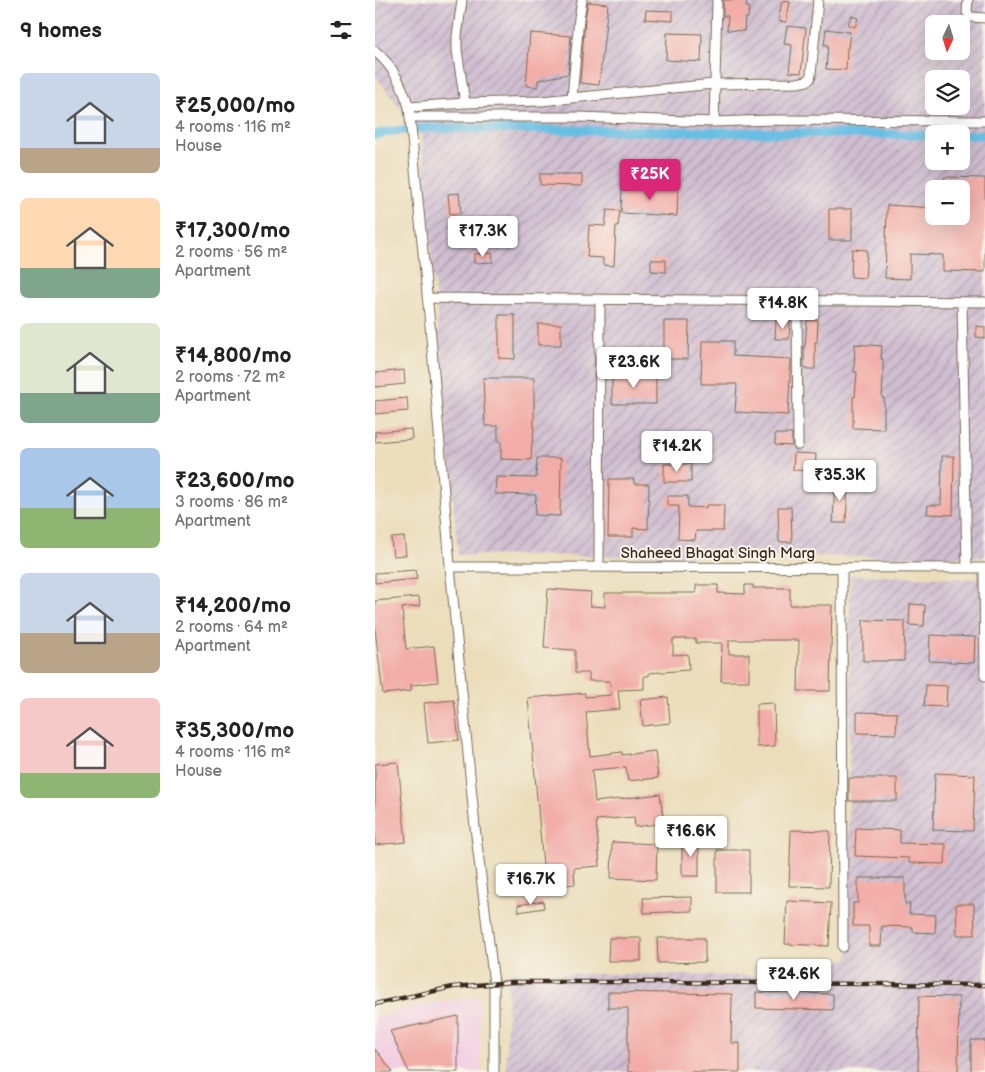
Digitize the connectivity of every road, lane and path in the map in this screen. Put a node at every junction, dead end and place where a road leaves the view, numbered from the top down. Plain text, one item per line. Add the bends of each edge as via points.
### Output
1 (463, 0) edge
2 (582, 0) edge
3 (717, 0) edge
4 (818, 0) edge
5 (968, 0) edge
6 (985, 18) edge
7 (375, 51) edge
8 (714, 84) junction
9 (571, 98) junction
10 (465, 103) junction
11 (410, 115) junction
12 (985, 121) edge
13 (714, 122) junction
14 (427, 298) junction
15 (600, 299) junction
16 (797, 301) junction
17 (962, 302) junction
18 (985, 302) edge
19 (798, 445) dead end
20 (450, 567) junction
21 (599, 567) junction
22 (842, 568) junction
23 (967, 568) junction
24 (985, 568) edge
25 (985, 676) edge
26 (843, 947) dead end
27 (494, 1072) edge

1 - 10 street via 457,50
2 - 9 street
3 - 8 street
4 - 8 street via 810,79
5 - 6 street via 970,17
7 - 11 street via 399,80
8 - 9 street
8 - 13 street
9 - 10 street
10 - 11 street
11 - 13 street
11 - 14 street
12 - 13 street
14 - 15 street
14 - 20 street
15 - 16 street
15 - 21 street
16 - 17 street
16 - 19 street
17 - 18 street
17 - 23 street
20 - 21 street, Shaheed Bhagat Singh Marg
20 - 27 street via 494,984
21 - 22 street, Shaheed Bhagat Singh Marg
22 - 23 street, Shaheed Bhagat Singh Marg
22 - 26 street
23 - 24 street, Shaheed Bhagat Singh Marg
24 - 25 street

